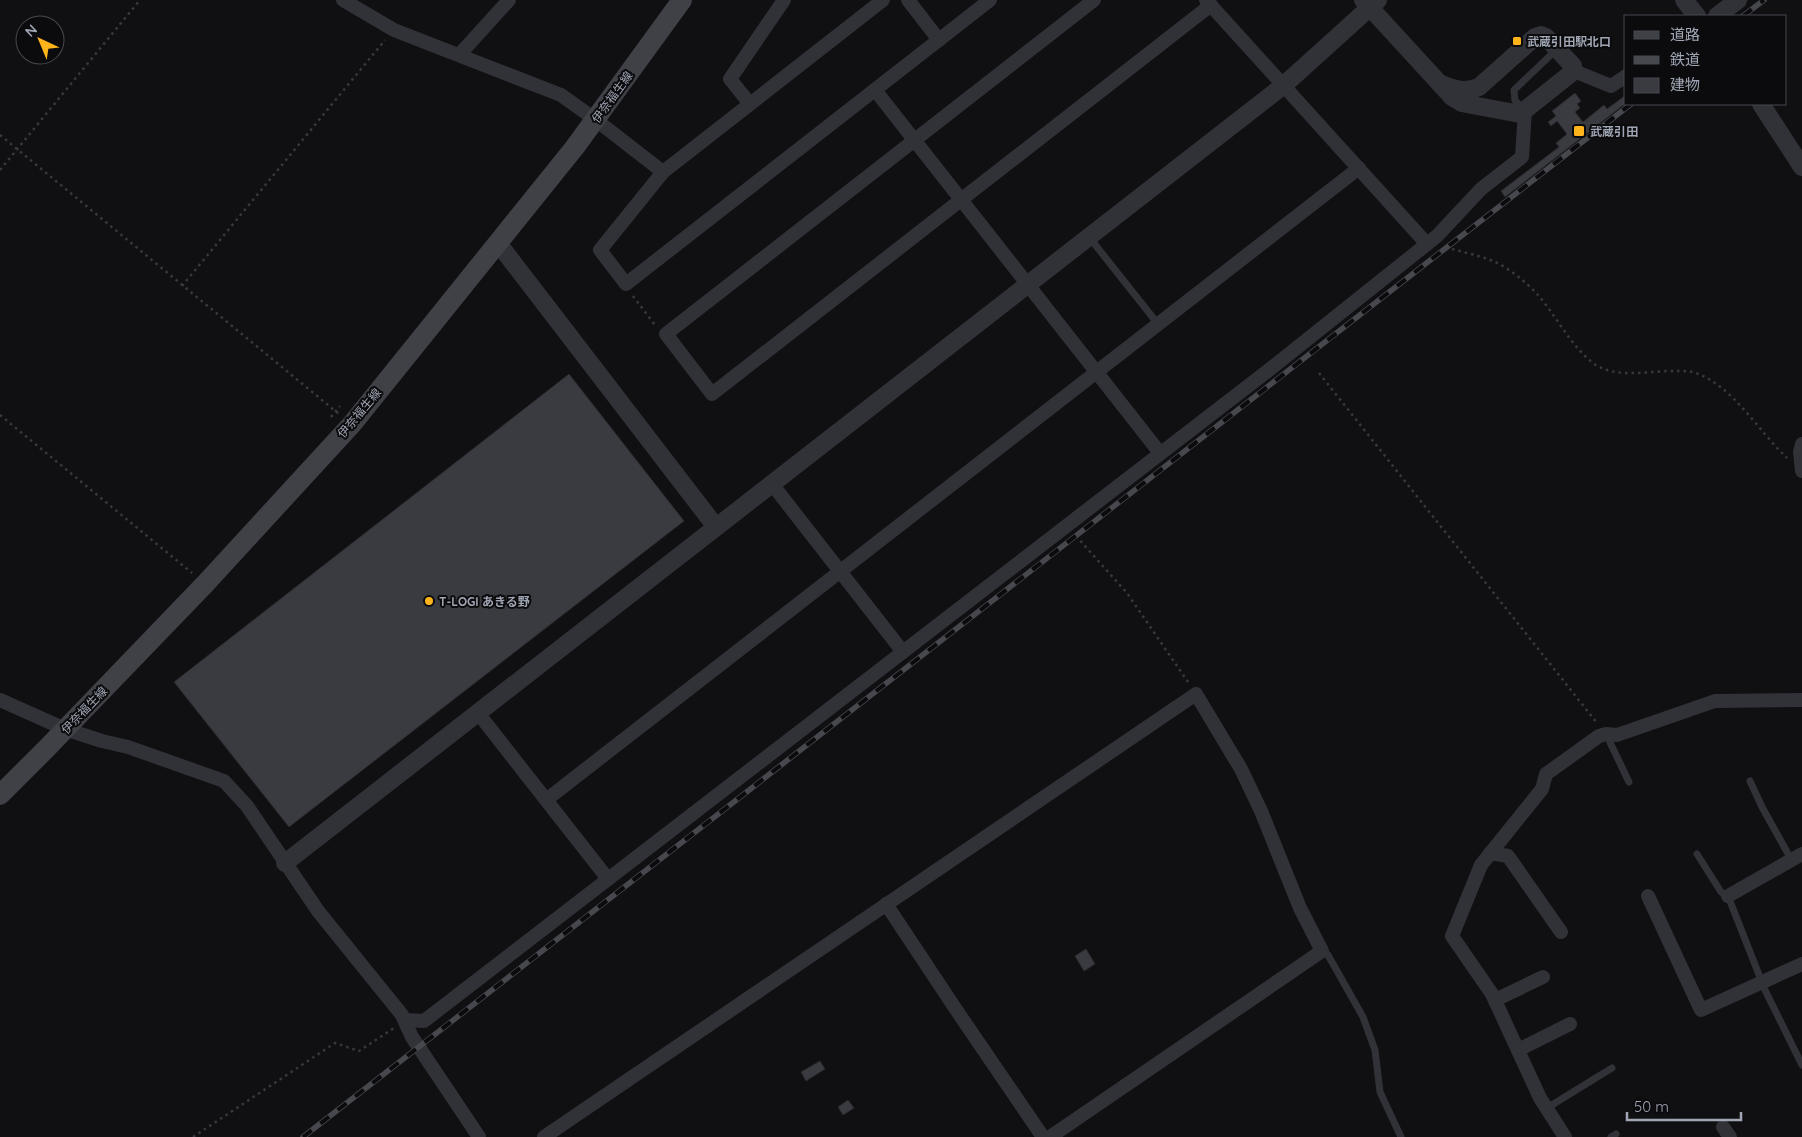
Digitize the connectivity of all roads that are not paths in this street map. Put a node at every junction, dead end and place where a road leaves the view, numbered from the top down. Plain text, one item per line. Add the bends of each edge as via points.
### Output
1 (343, 0) edge
2 (509, 0) edge
3 (682, 0) edge
4 (784, 0) edge
5 (884, 0) edge
6 (908, 0) edge
7 (990, 0) edge
8 (1094, 0) edge
9 (1684, 0) edge
10 (1738, 0) edge
11 (1209, 3) edge
12 (1370, 3) edge
13 (1696, 15) edge
14 (1718, 15) edge
15 (940, 40) junction
16 (1557, 49) junction
17 (460, 54) junction
18 (1574, 71) junction
19 (1624, 77) edge
20 (1439, 83) junction
21 (1284, 85) junction
22 (875, 90) junction
23 (750, 104) junction
24 (1762, 105) edge
25 (1525, 110) junction
26 (596, 120) junction
27 (914, 140) junction
28 (1802, 167) edge
29 (1359, 168) junction
30 (662, 172) junction
31 (961, 200) junction
32 (1089, 237) junction
33 (1432, 240) junction
34 (498, 243) junction
35 (1027, 285) junction
36 (1158, 324) junction
37 (1096, 372) junction
38 (1802, 444) edge
39 (1160, 453) junction
40 (1802, 471) edge
41 (772, 484) junction
42 (716, 527) junction
43 (840, 571) junction
44 (903, 652) junction
45 (0, 700) edge
46 (1802, 700) edge
47 (478, 713) junction
48 (65, 729) junction
49 (1606, 734) junction
50 (1750, 781) dead end
51 (1630, 782) dead end
52 (0, 795) edge
53 (546, 800) junction
54 (1490, 853) junction
55 (1697, 854) dead end
56 (1796, 857) edge
57 (285, 863) junction
58 (608, 880) junction
59 (1648, 896) dead end
60 (1728, 896) junction
61 (886, 904) junction
62 (1562, 932) dead end
63 (1322, 951) junction
64 (1802, 964) edge
65 (1543, 977) dead end
66 (1763, 982) junction
67 (1495, 1000) junction
68 (406, 1020) junction
69 (1570, 1024) dead end
70 (1518, 1050) junction
71 (1802, 1065) edge
72 (1612, 1068) dead end
73 (1546, 1108) junction
74 (479, 1137) edge
75 (544, 1137) edge
76 (1043, 1137) edge
77 (1050, 1137) edge
78 (1401, 1137) edge
79 (1565, 1137) edge

1 - 17 street via 394,30
2 - 17 street
3 - 26 main road, 伊奈福生線
4 - 23 street via 730,79
5 - 23 street
6 - 15 street
7 - 15 street
8 - 27 street
9 - 13 street
10 - 14 street
11 - 21 street
11 - 31 street
12 - 20 street
12 - 21 street
15 - 22 street
16 - 18 street
16 - 20 street via 1541,35 1479,87 1468,91
16 - 25 lane via 1514,90 1515,101
17 - 26 street via 560,95
18 - 19 street via 1611,86
18 - 25 street
20 - 25 street via 1462,103 1520,114
21 - 29 street
21 - 32 street
22 - 27 street
22 - 30 street via 626,284 600,250
23 - 30 street
24 - 28 street
25 - 33 street via 1522,157 1481,190
26 - 30 street
26 - 34 main road, 伊奈福生線
27 - 31 street
27 - 31 street via 666,334 712,394
29 - 33 street
29 - 36 street
31 - 35 street
32 - 35 street
32 - 36 lane
33 - 39 street
34 - 42 street
34 - 48 main road, 伊奈福生線 via 352,424 205,584
35 - 37 street
35 - 41 street
36 - 37 street
37 - 39 street
37 - 43 street
38 - 40 street
39 - 44 street
41 - 42 street
41 - 43 street
42 - 47 street
43 - 44 street
43 - 53 street
44 - 58 street
45 - 48 street
46 - 49 street via 1714,701 1617,735
47 - 53 street
47 - 57 street
48 - 52 main road, 伊奈福生線
48 - 57 street via 224,781 247,806
49 - 51 lane
49 - 54 street via 1546,774 1542,789
50 - 56 lane via 1762,807
53 - 58 street
54 - 62 street via 1508,856
54 - 67 street via 1481,865 1452,936
55 - 60 lane via 1721,892
56 - 60 street
57 - 68 street via 318,911
58 - 68 street via 424,1021
59 - 66 street via 1701,1010
60 - 66 lane
61 - 63 street via 1196,694 1241,770 1300,908
61 - 75 street
61 - 76 street
63 - 77 street
63 - 78 lane via 1328,955 1363,1017 1375,1050 1380,1092
64 - 66 street
65 - 67 street
66 - 71 lane
67 - 70 street
68 - 74 street via 412,1037
69 - 70 street
70 - 73 street
72 - 73 lane
73 - 79 street

